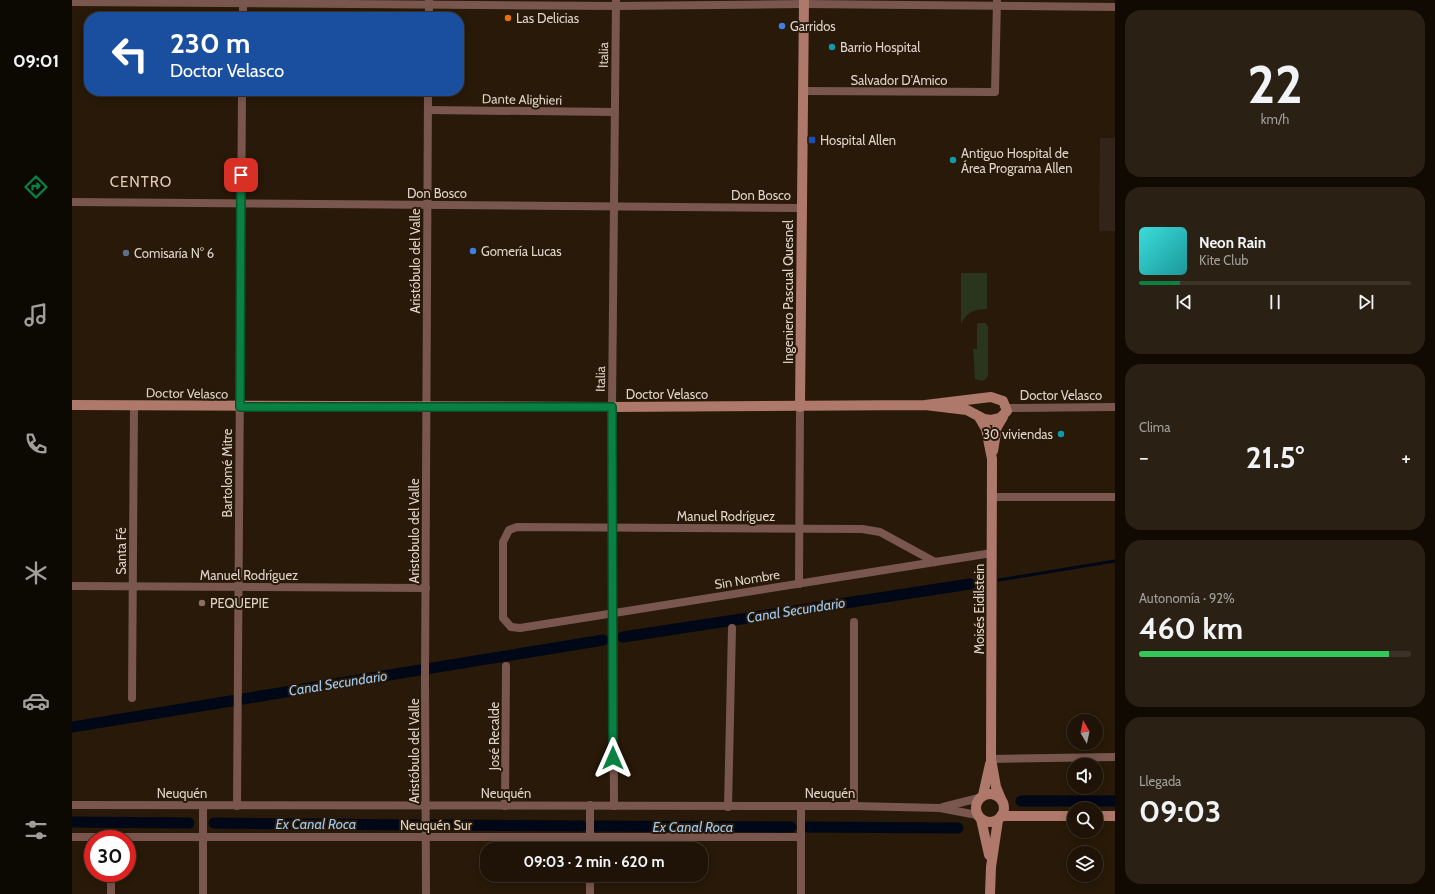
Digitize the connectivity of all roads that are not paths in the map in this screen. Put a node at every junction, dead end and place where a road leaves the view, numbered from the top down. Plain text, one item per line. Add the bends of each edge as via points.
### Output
1 (72, 2) edge
2 (243, 2) edge
3 (429, 2) edge
4 (804, 2) edge
5 (616, 3) edge
6 (997, 3) edge
7 (1115, 7) edge
8 (242, 12) edge
9 (803, 91) junction
10 (242, 96) edge
11 (428, 96) edge
12 (428, 110) junction
13 (615, 112) junction
14 (72, 202) edge
15 (241, 204) junction
16 (427, 205) junction
17 (614, 206) junction
18 (802, 208) junction
19 (984, 398) junction
20 (72, 405) edge
21 (925, 405) junction
22 (134, 406) junction
23 (240, 407) junction
24 (426, 407) junction
25 (612, 407) junction
26 (800, 407) junction
27 (1115, 408) edge
28 (1005, 412) junction
29 (978, 416) junction
30 (992, 459) junction
31 (993, 497) junction
32 (1115, 497) edge
33 (612, 527) junction
34 (799, 529) junction
35 (992, 553) junction
36 (935, 562) junction
37 (799, 584) junction
38 (72, 586) edge
39 (133, 587) junction
40 (239, 587) junction
41 (426, 588) junction
42 (613, 613) junction
43 (854, 622) dead end
44 (507, 624) joint
45 (732, 628) dead end
46 (506, 666) dead end
47 (425, 680) joint
48 (132, 698) dead end
49 (1115, 757) edge
50 (991, 759) junction
51 (981, 797) junction
52 (1002, 801) junction
53 (72, 805) edge
54 (590, 805) junction
55 (203, 806) junction
56 (237, 806) junction
57 (426, 806) junction
58 (505, 806) junction
59 (614, 806) junction
60 (800, 806) junction
61 (854, 806) junction
62 (728, 807) junction
63 (940, 808) junction
64 (1033, 816) junction
65 (1067, 816) edge
66 (1103, 816) edge
67 (1115, 816) edge
68 (979, 817) junction
69 (1000, 818) junction
70 (72, 837) edge
71 (84, 837) edge
72 (203, 837) junction
73 (426, 837) junction
74 (590, 837) junction
75 (800, 837) junction
76 (136, 838) edge
77 (590, 842) edge
78 (991, 867) junction
79 (111, 882) edge
80 (590, 882) edge
81 (111, 894) edge
82 (203, 894) edge
83 (426, 894) edge
84 (590, 894) edge
85 (800, 894) edge
86 (990, 894) edge

1 - 2 street
2 - 3 street
2 - 8 street
3 - 5 street
4 - 5 street
4 - 6 street
4 - 9 main road, Ingeniero Pascual Quesnel
5 - 13 street, Italia
6 - 7 street
6 - 9 street, Salvador D'Amico via 995,92
9 - 18 main road, Ingeniero Pascual Quesnel
10 - 15 street, Bartolomé Mitre
11 - 12 street, Aristóbulo del Valle
12 - 13 street, Dante Alighieri
12 - 16 street, Aristóbulo del Valle
13 - 17 street, Italia
14 - 15 street, Don Bosco
15 - 16 street, Don Bosco
15 - 23 street, Bartolomé Mitre
16 - 17 street, Don Bosco
16 - 24 street, Aristóbulo del Valle
17 - 18 street, Don Bosco
17 - 25 street, Italia
18 - 26 main road, Ingeniero Pascual Quesnel
19 - 21 main road, Doctor Velasco
19 - 28 main road, Doctor Velasco via 1001,399 1005,403
19 - 29 main road via 975,406
20 - 22 main road, Doctor Velasco
21 - 26 main road, Doctor Velasco
21 - 29 main road, Doctor Velasco via 967,410
22 - 23 main road, Doctor Velasco
22 - 39 street, Santa Fé
23 - 24 main road, Doctor Velasco
23 - 40 street, Bartolomé Mitre
24 - 25 main road, Doctor Velasco
24 - 41 street, Aristobulo del Valle
25 - 26 main road, Doctor Velasco
25 - 33 street, Italia
26 - 34 street, Ingeniero Pascual Quesnel
27 - 28 street, Doctor Velasco
28 - 29 main road, Doctor Velasco via 991,420
28 - 30 main road, Moisés Eidilstein via 997,427
29 - 30 main road, Moisés Eidilstein via 986,430
30 - 31 main road, Moisés Eidilstein
31 - 32 street
31 - 35 main road, Moisés Eidilstein
33 - 34 street, Manuel Rodríguez
33 - 42 street, Italia
33 - 44 street, Manuel Rodríguez via 522,526 509,530 504,538 503,549 502,615
34 - 36 street, Manuel Rodríguez via 862,529 880,532
34 - 37 street, Ingeniero Pascual Quesnel
35 - 36 street, Sin Nombre
35 - 50 main road, Moisés Eidilstein
36 - 37 street, Sin Nombre
37 - 42 street, Sin Nombre
38 - 39 street, Manuel Rodríguez
39 - 40 street, Manuel Rodríguez
39 - 48 street, Santa Fé
40 - 41 street, Manuel Rodríguez
40 - 56 street, Bartolomé Mitre
41 - 47 street, Aristobulo del Valle
42 - 44 street, Sin Nombre via 520,628
42 - 59 street, Italia
43 - 61 street
45 - 62 street
46 - 58 street, José Recalde
47 - 57 street, Aristóbulo del Valle
49 - 50 street
50 - 51 main road, Moisés Eidilstein
50 - 52 main road, Moisés Eidilstein via 996,787
51 - 52 main road via 992,794
51 - 63 street, Neuquén
51 - 68 main road, Moisés Eidilstein via 976,806
52 - 64 main road
52 - 69 main road, Moisés Eidilstein via 1004,812
53 - 55 street, Neuquén
54 - 58 street, Neuquén
54 - 59 street, Neuquén
54 - 74 street
55 - 56 street, Neuquén
55 - 72 street
56 - 57 street, Neuquén
57 - 58 street, Neuquén
57 - 73 street, Aristóbulo del Valle
59 - 62 street, Neuquén
60 - 61 street, Neuquén
60 - 62 street, Neuquén
60 - 75 street
61 - 63 street, Neuquén
63 - 68 street, Neuquén
64 - 65 main road
64 - 69 main road
66 - 67 main road
68 - 69 main road via 989,822
68 - 78 main road, Moisés Eidilstein via 985,832
69 - 78 main road, Moisés Eidilstein
70 - 71 street, Neuquén Sur
72 - 73 street, Neuquén Sur
72 - 76 street, Neuquén Sur
72 - 82 street
73 - 74 street, Neuquén Sur
73 - 83 street, Aristóbulo del Valle
74 - 75 street, Neuquén Sur
74 - 77 street
75 - 85 street
78 - 86 main road
79 - 81 street
80 - 84 street

